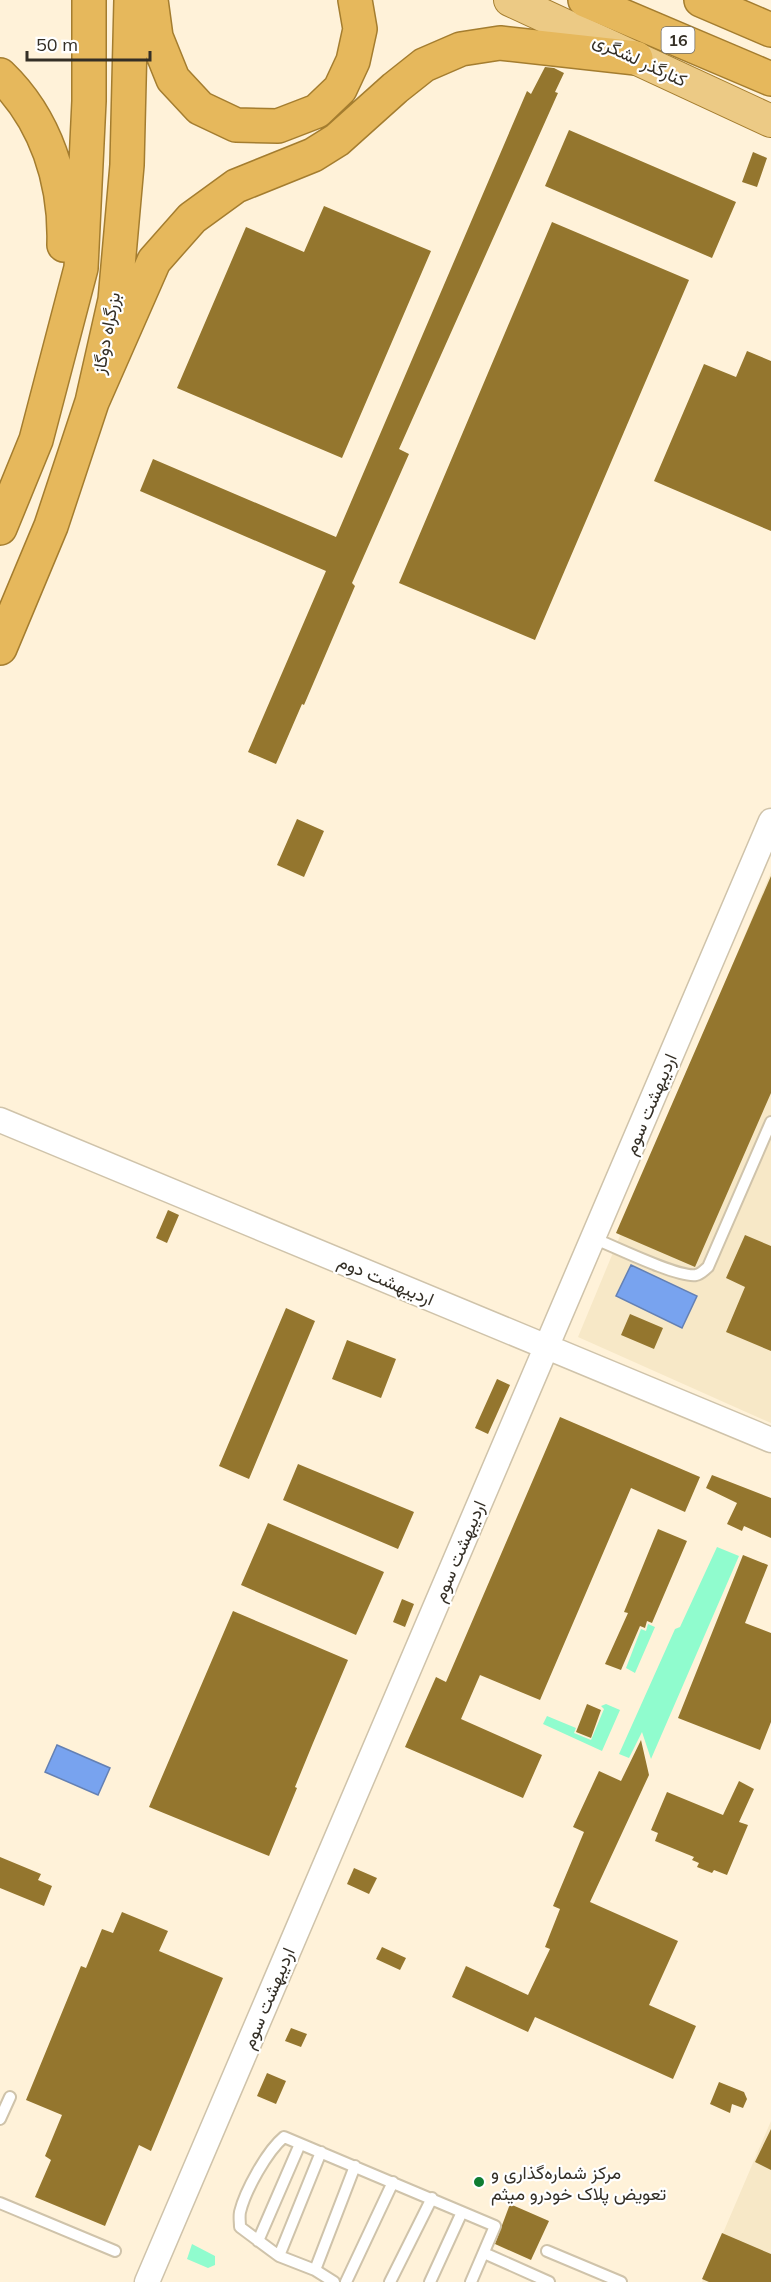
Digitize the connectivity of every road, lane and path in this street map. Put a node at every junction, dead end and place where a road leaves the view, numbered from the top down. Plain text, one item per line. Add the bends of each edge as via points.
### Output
1 (89, 0) edge
2 (131, 0) edge
3 (150, 0) edge
4 (355, 0) edge
5 (510, 0) edge
6 (585, 0) edge
7 (701, 0) edge
8 (771, 30) edge
9 (636, 58) junction
10 (0, 75) edge
11 (771, 79) edge
12 (771, 121) edge
13 (61, 351) junction
14 (92, 402) junction
15 (0, 528) edge
16 (0, 648) edge
17 (771, 820) edge
18 (0, 1120) edge
19 (771, 1122) edge
20 (593, 1238) junction
21 (546, 1347) junction
22 (771, 1440) edge
23 (10, 2097) dead end
24 (0, 2119) edge
25 (300, 2144) junction
26 (321, 2152) junction
27 (355, 2166) junction
28 (393, 2182) junction
29 (432, 2198) junction
30 (0, 2203) edge
31 (462, 2212) junction
32 (258, 2241) junction
33 (116, 2251) dead end
34 (547, 2251) dead end
35 (484, 2253) junction
36 (279, 2256) junction
37 (315, 2270) junction
38 (147, 2282) edge
39 (334, 2282) edge
40 (346, 2282) edge
41 (390, 2282) edge
42 (430, 2282) edge
43 (471, 2282) edge
44 (549, 2282) edge
45 (621, 2282) edge

1 - 13 highway, بزرگراه دوگاز via 89,101 81,268
2 - 14 highway, بزرگراه دوگاز via 127,165 115,300
3 - 4 highway via 156,37 173,79 200,108 236,125 278,126 317,111 340,89 353,61 360,29
5 - 9 main road, کنارگذر لشگری
6 - 11 highway, 16
7 - 8 highway
9 - 12 main road, کنارگذر لشگری
9 - 14 highway via 500,43 460,49 424,65 337,140 313,155 236,186 192,218 154,261
10 - 13 highway via 36,120 58,172 64,224
13 - 15 highway, بزرگراه دوگاز via 36,440
14 - 16 highway, بزرگراه دوگاز via 51,526
17 - 20 street, اردیبهشت سوم
18 - 21 street, اردیبهشت دوم
19 - 20 lane via 708,1267 700,1274 674,1270
20 - 21 street, اردیبهشت سوم
21 - 22 street, اردیبهشت دوم
21 - 38 street, اردیبهشت سوم
23 - 24 lane
25 - 26 lane
25 - 32 lane
25 - 32 lane via 284,2137 275,2144 239,2214 240,2227
26 - 27 lane
26 - 36 lane
27 - 28 lane
27 - 37 lane
28 - 29 lane
28 - 40 lane
29 - 31 lane
29 - 41 lane
30 - 33 lane
31 - 35 lane via 495,2226
31 - 42 lane
32 - 36 lane
34 - 45 lane
35 - 43 lane
35 - 44 lane
36 - 37 lane
37 - 39 lane

